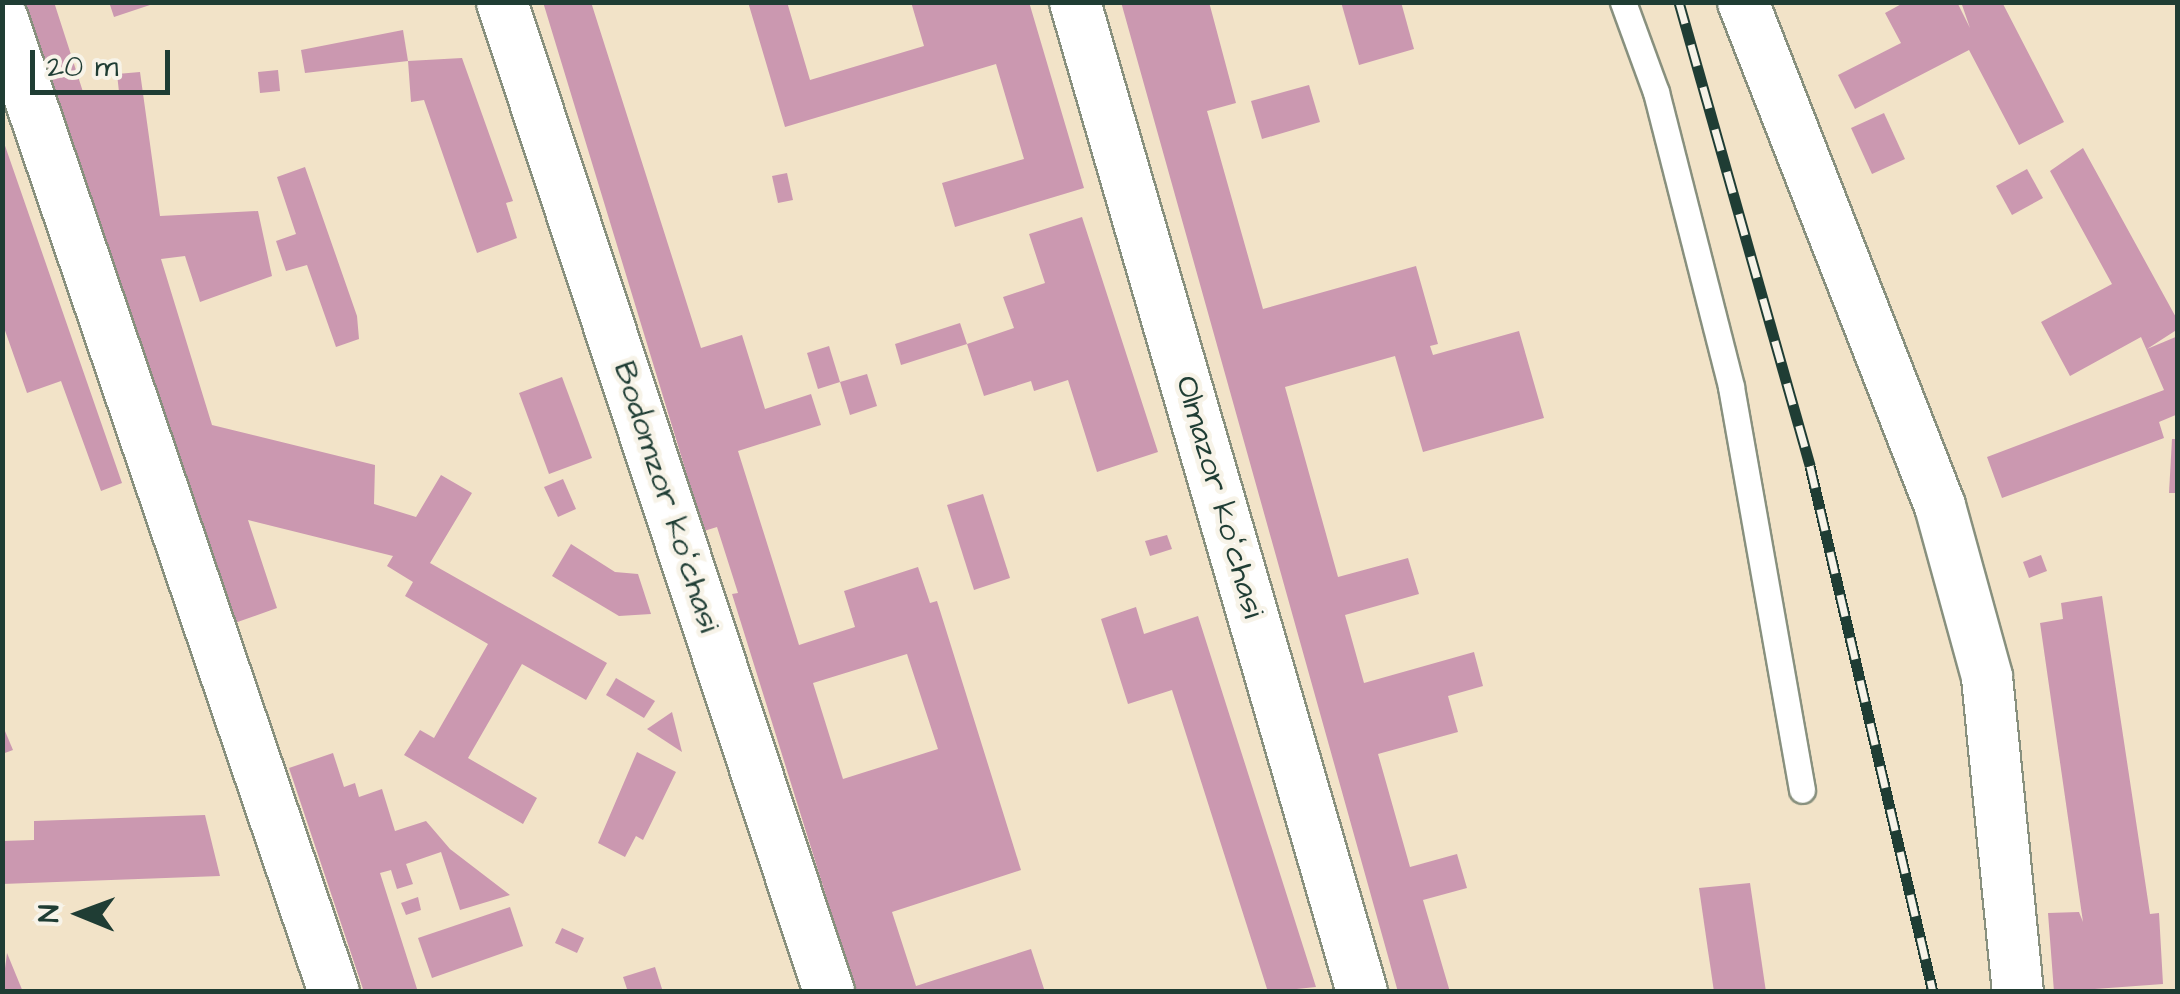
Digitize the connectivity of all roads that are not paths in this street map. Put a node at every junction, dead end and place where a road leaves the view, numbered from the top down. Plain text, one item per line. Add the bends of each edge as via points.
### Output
1 (502, 2) edge
2 (1076, 2) edge
3 (1624, 2) edge
4 (1743, 2) edge
5 (2, 17) edge
6 (1802, 790) dead end
7 (334, 992) edge
8 (829, 992) edge
9 (1362, 992) edge
10 (2018, 992) edge

1 - 8 street, Bodomzor koʻchasi
2 - 9 street, Olmazor koʻchasi
3 - 6 lane via 1656,92 1731,387
4 - 10 street via 1940,506 1987,677
5 - 7 street

